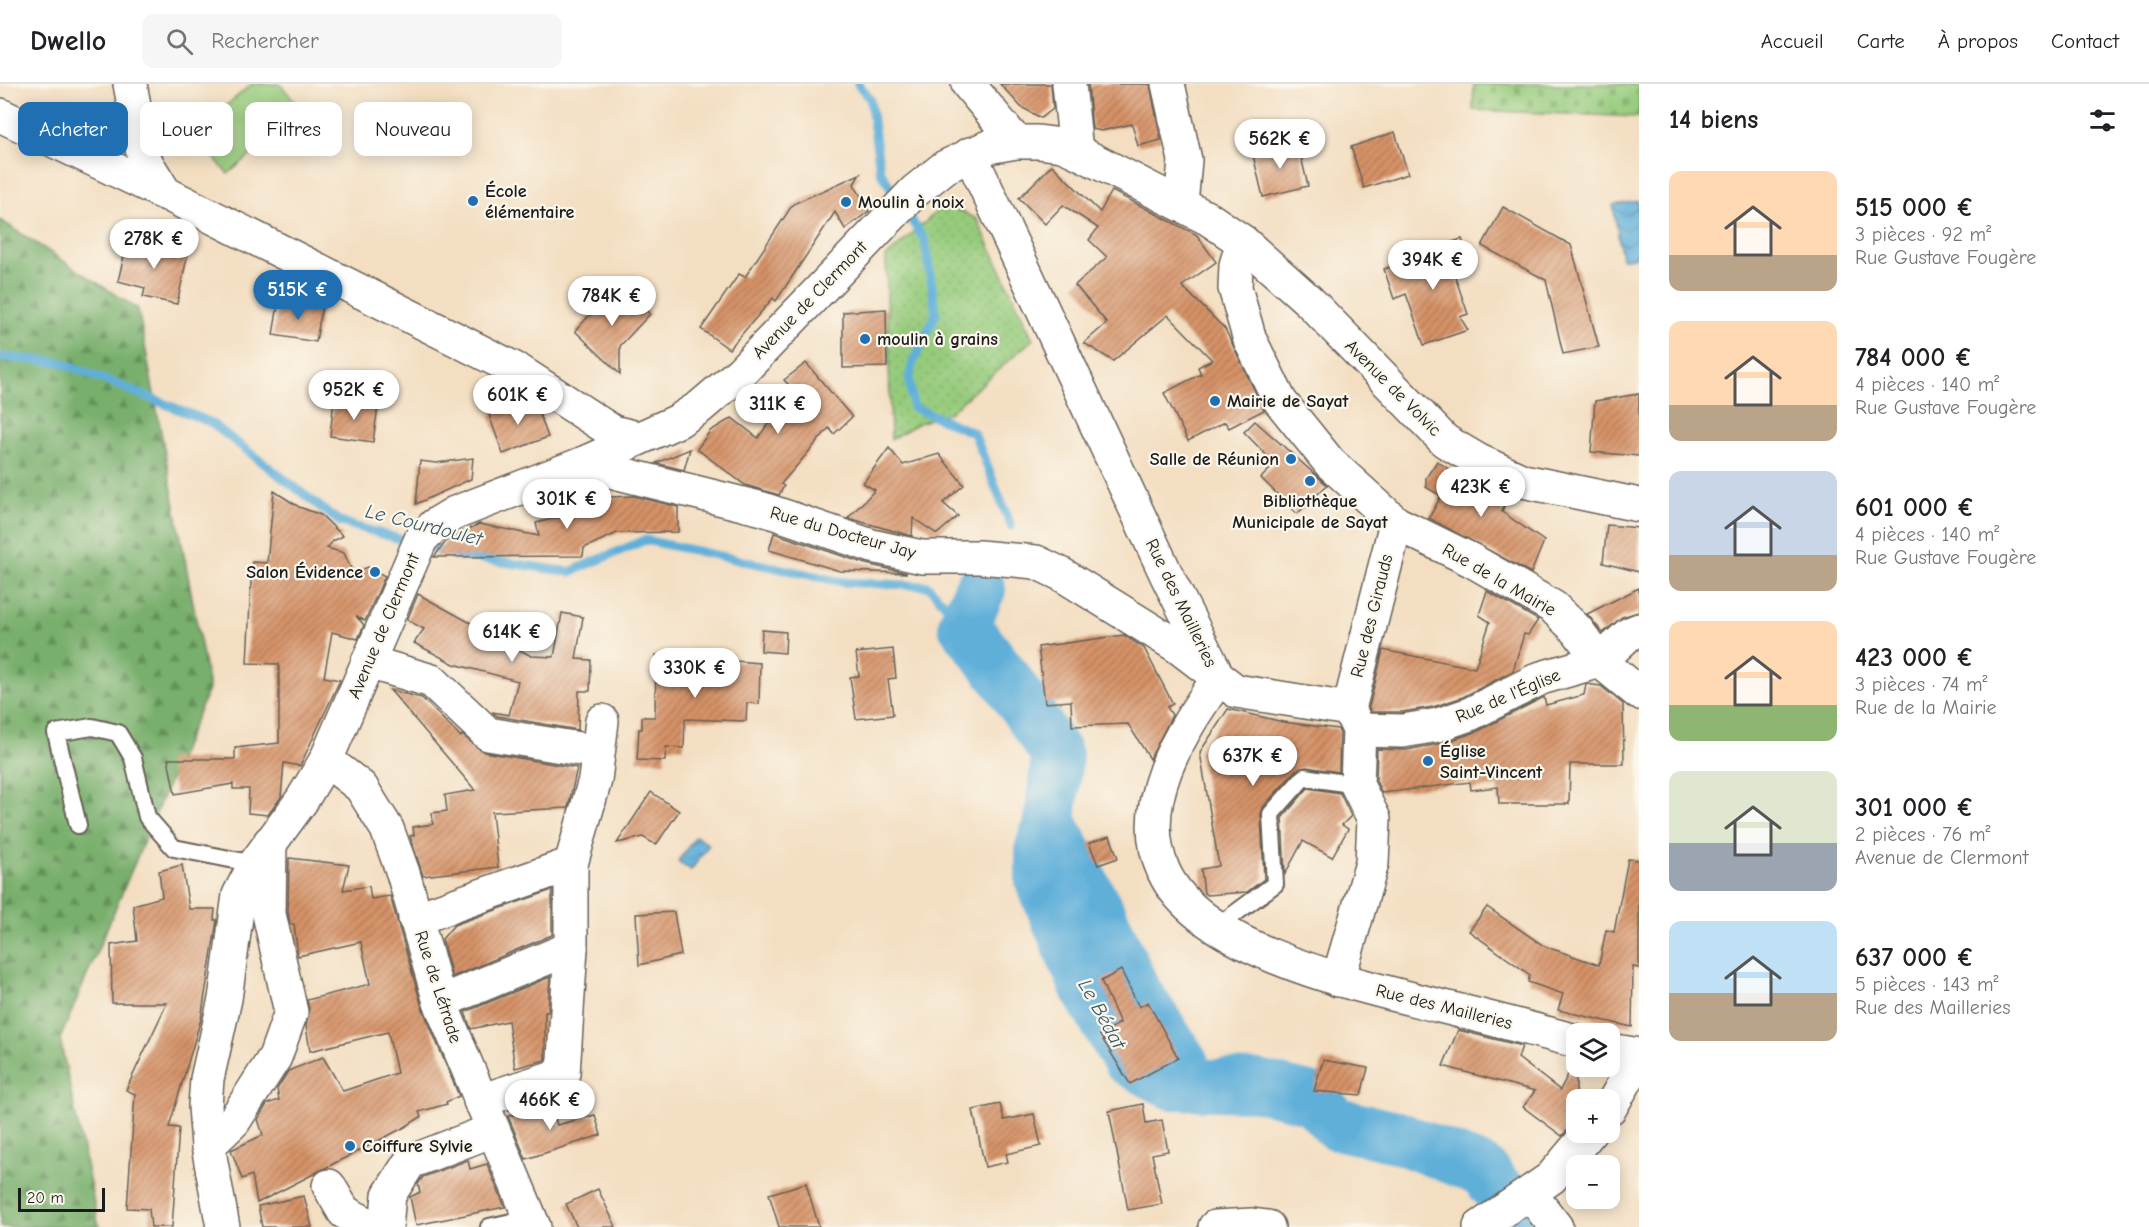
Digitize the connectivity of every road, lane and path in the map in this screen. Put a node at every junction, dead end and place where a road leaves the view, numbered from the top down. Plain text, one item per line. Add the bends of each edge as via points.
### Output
1 (130, 84) edge
2 (968, 84) edge
3 (1069, 84) edge
4 (1168, 84) edge
5 (0, 115) edge
6 (1016, 142) junction
7 (1076, 151) junction
8 (970, 154) junction
9 (165, 193) junction
10 (1181, 204) junction
11 (1243, 242) junction
12 (638, 438) junction
13 (582, 464) junction
14 (1639, 505) edge
15 (1396, 523) junction
16 (1639, 630) edge
17 (1600, 661) junction
18 (368, 662) junction
19 (1218, 679) junction
20 (1639, 693) edge
21 (1354, 720) junction
22 (326, 760) junction
23 (1357, 785) junction
24 (78, 825) dead end
25 (262, 853) junction
26 (571, 864) junction
27 (416, 919) junction
28 (1218, 926) junction
29 (571, 948) junction
30 (1338, 980) junction
31 (440, 1002) junction
32 (1566, 1038) edge
33 (1620, 1052) edge
34 (1639, 1057) edge
35 (1620, 1090) edge
36 (487, 1115) junction
37 (1581, 1143) edge
38 (208, 1146) junction
39 (330, 1186) dead end
40 (1508, 1209) edge
41 (532, 1222) edge
42 (223, 1227) edge
43 (373, 1227) edge
44 (386, 1227) edge
45 (489, 1227) edge
46 (1215, 1227) edge
47 (1268, 1227) edge
48 (1556, 1227) edge

1 - 9 street via 144,159
2 - 6 street
3 - 7 street
4 - 10 street via 1185,160
5 - 9 street
6 - 7 street, Avenue de Clermont via 1062,145
6 - 8 street, Avenue de Clermont
7 - 10 street, Avenue de Clermont
8 - 12 street, Avenue de Clermont via 926,182 719,392 678,421
8 - 19 street, Rue des Mailleries
9 - 12 street via 519,371 613,432
10 - 11 street, Avenue de Clermont
11 - 14 street, Avenue de Volvic via 1309,301 1445,441 1523,481
11 - 15 street, Rue de la Mairie via 1235,288 1250,340 1268,380 1290,416 1330,463
12 - 13 street, Avenue de Clermont
13 - 18 street, Avenue de Clermont via 455,513 435,525 412,556
13 - 19 street, Rue du Docteur Jay via 763,510 872,546 912,554 1036,562 1177,646
15 - 17 street, Rue de la Mairie via 1553,607 1577,630
15 - 21 street, Rue des Girauds
16 - 17 street via 1629,634
17 - 20 street, Rue de la Mairie
17 - 21 street, Rue de l'Église via 1541,678 1470,714 1438,725 1403,731
18 - 22 street, Avenue de Clermont
18 - 26 street via 432,681 488,734 600,736 596,780
19 - 21 street, Rue de l'Église via 1236,691
19 - 28 street, Rue des Mailleries via 1166,766 1158,795 1156,835 1158,852 1170,881
21 - 23 street, Rue des Girauds
22 - 25 street, Avenue de Clermont
22 - 27 street, Rue de Létrade via 352,778 387,829
23 - 28 lane via 1304,777 1271,814 1275,884
23 - 30 street, Rue des Girauds via 1374,819 1372,863
24 - 25 lane via 56,733 92,727 118,733 133,758 147,817 174,848
25 - 38 street, Avenue de Clermont via 239,895 225,999 207,1079
25 - 38 street via 269,914 291,1012 275,1057 234,1121
26 - 27 street
26 - 29 street
27 - 31 street, Rue de Létrade
28 - 30 street, Rue des Mailleries via 1261,950
29 - 31 street
29 - 36 street via 563,1074
30 - 32 street, Rue des Mailleries
31 - 36 street, Rue de Létrade
33 - 34 street
34 - 35 street
36 - 41 street, Rue de Létrade
36 - 44 street via 410,1162 389,1196
37 - 40 street via 1551,1178
38 - 42 street, Avenue de Clermont
39 - 43 street via 344,1212
40 - 48 street
41 - 45 lane
46 - 47 street

